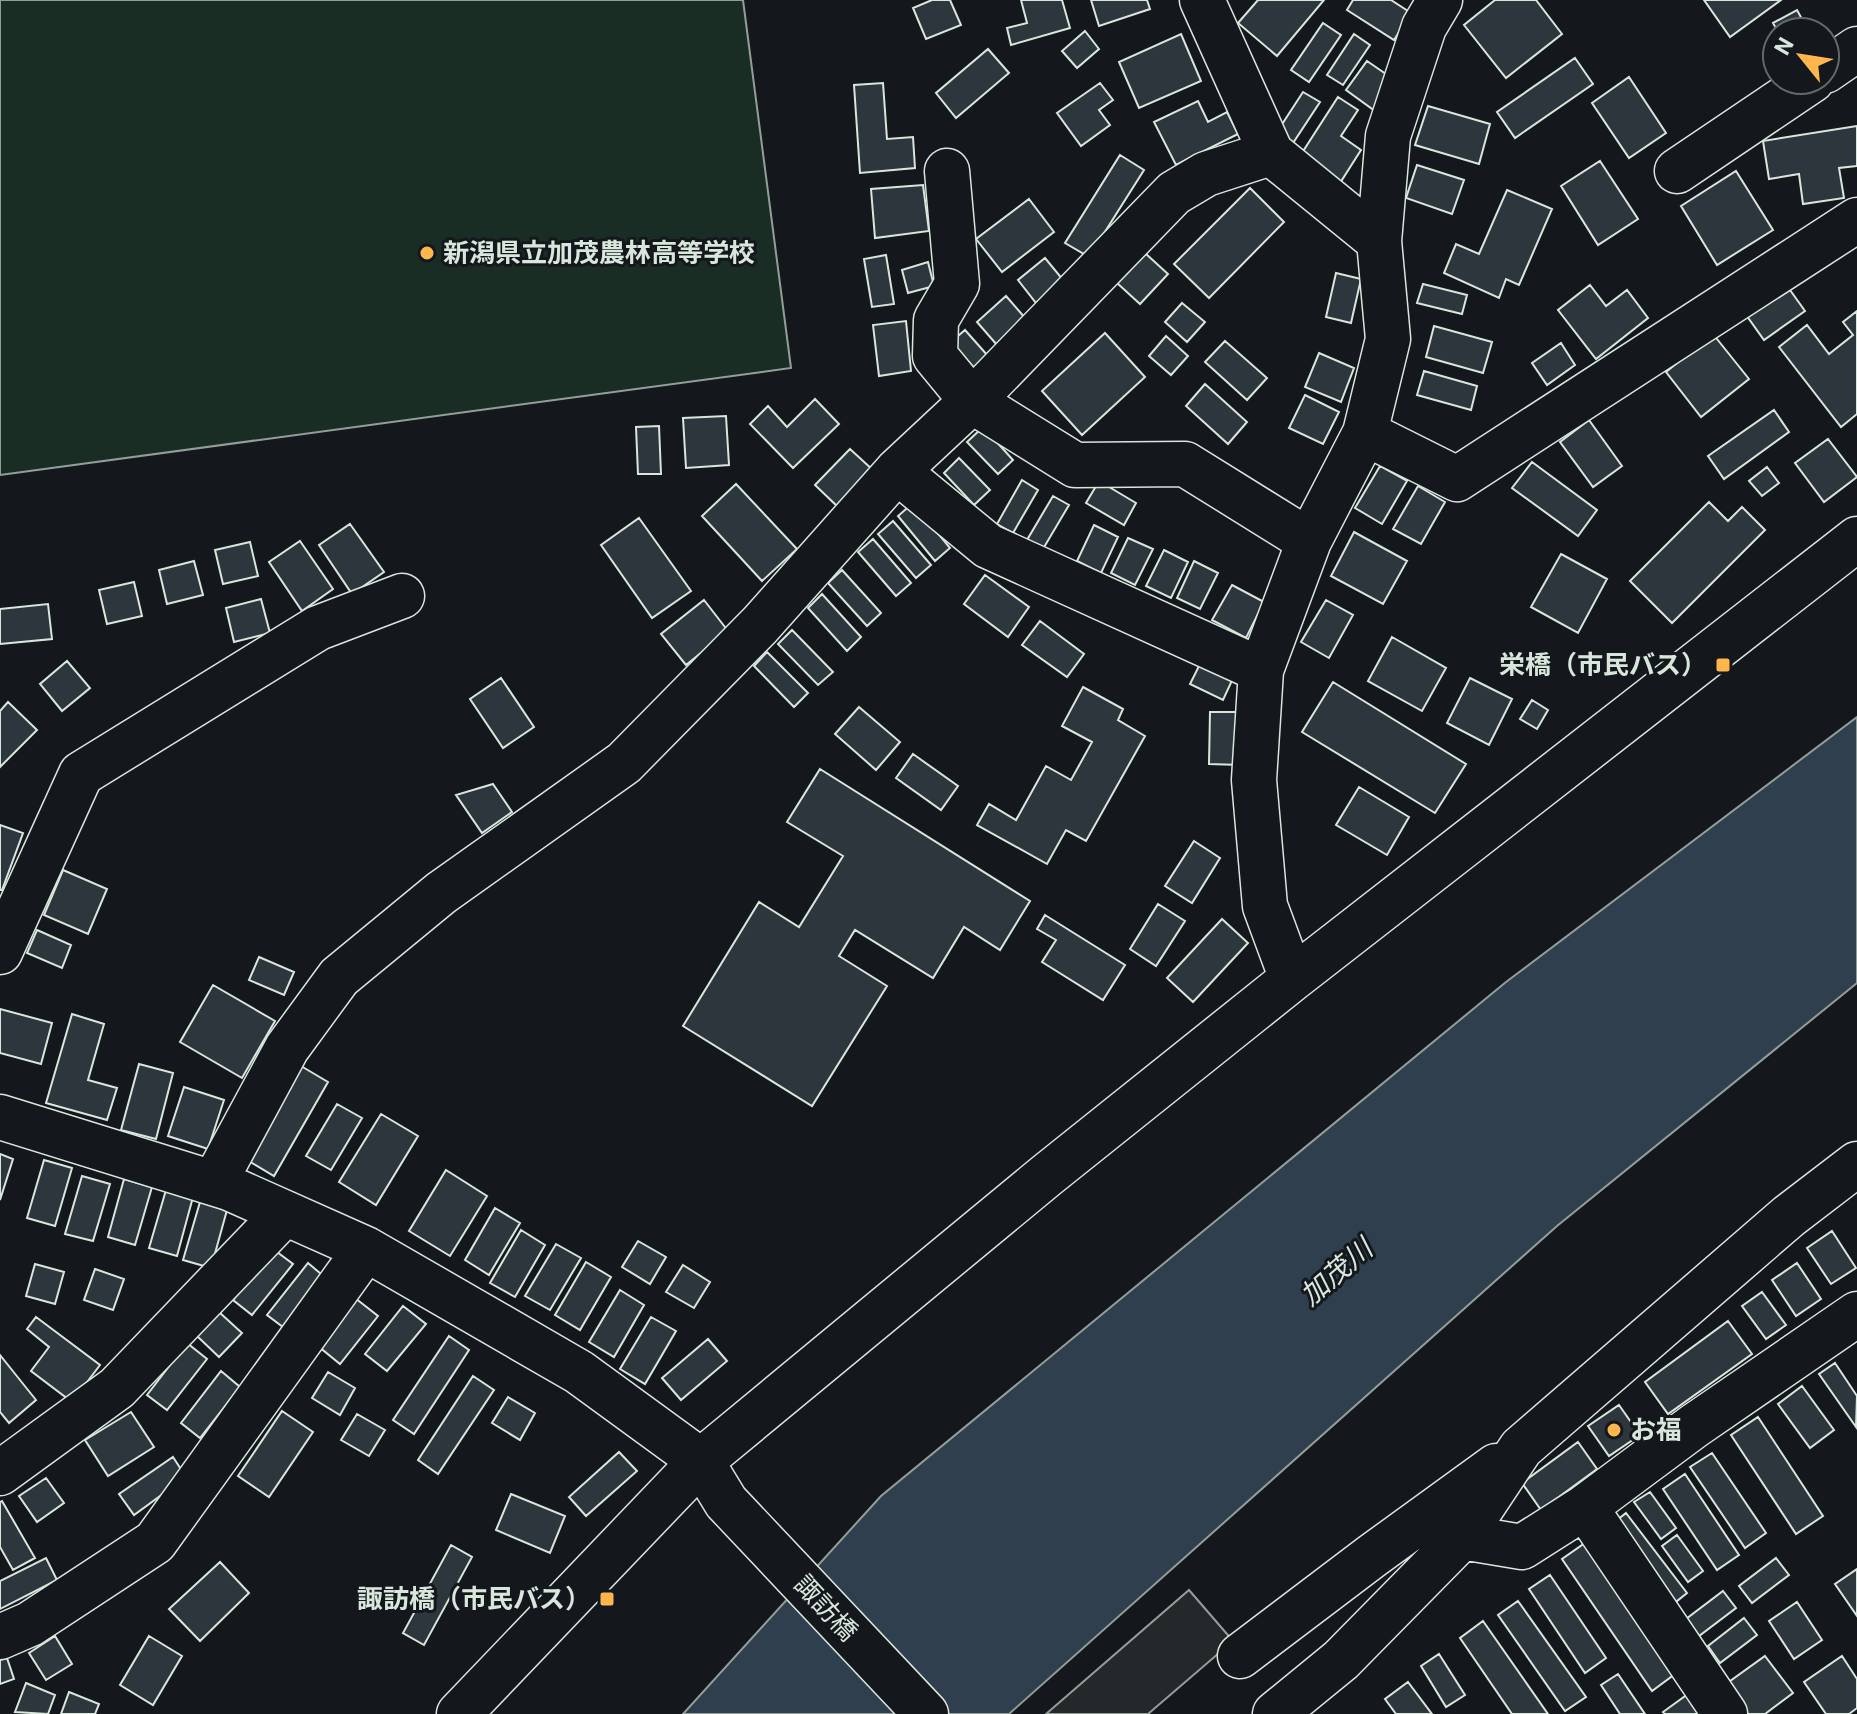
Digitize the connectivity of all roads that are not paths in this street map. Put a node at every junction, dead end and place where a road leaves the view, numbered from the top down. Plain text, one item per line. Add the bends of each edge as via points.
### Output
1 (1202, 0) edge
2 (1440, 0) edge
3 (1788, 96) edge
4 (1271, 153) junction
5 (947, 171) dead end
6 (1677, 171) dead end
7 (1857, 220) edge
8 (1379, 241) junction
9 (972, 401) junction
10 (1365, 433) junction
11 (897, 471) junction
12 (1857, 539) edge
13 (1309, 541) junction
14 (402, 596) dead end
15 (1261, 670) junction
16 (0, 952) edge
17 (1292, 979) junction
18 (0, 1117) edge
19 (1857, 1164) edge
20 (214, 1183) junction
21 (285, 1213) junction
22 (366, 1249) junction
23 (1857, 1314) edge
24 (1521, 1448) junction
25 (701, 1461) junction
26 (0, 1473) edge
27 (1585, 1507) junction
28 (1462, 1537) junction
29 (0, 1637) edge
30 (1240, 1656) dead end
31 (459, 1714) edge
32 (926, 1714) edge
33 (1275, 1714) edge
34 (1725, 1714) edge

1 - 4 street
2 - 8 street via 1424,27 1388,136
3 - 6 street
4 - 8 street
4 - 9 street via 1206,174 1174,193
5 - 9 street via 957,284 936,320 935,356
7 - 10 street via 1457,479
8 - 10 street via 1388,339
9 - 11 street
9 - 13 street via 1075,465 1185,464
10 - 13 street
11 - 15 street via 988,546
11 - 20 street via 760,625 624,763 441,893 339,977 287,1048
12 - 17 street
13 - 15 street
14 - 16 street via 318,628 81,774
15 - 17 street via 1254,780 1265,906
17 - 25 street
18 - 20 street
19 - 24 street via 1789,1216
20 - 21 street
21 - 22 street
21 - 26 street via 117,1388
22 - 25 street via 579,1372
22 - 29 street via 155,1542 30,1624
23 - 27 street
24 - 28 street
24 - 30 street
25 - 31 street
25 - 32 street, 諏訪橋 via 726,1502
27 - 28 street via 1522,1547
27 - 34 street
28 - 33 street via 1341,1660

